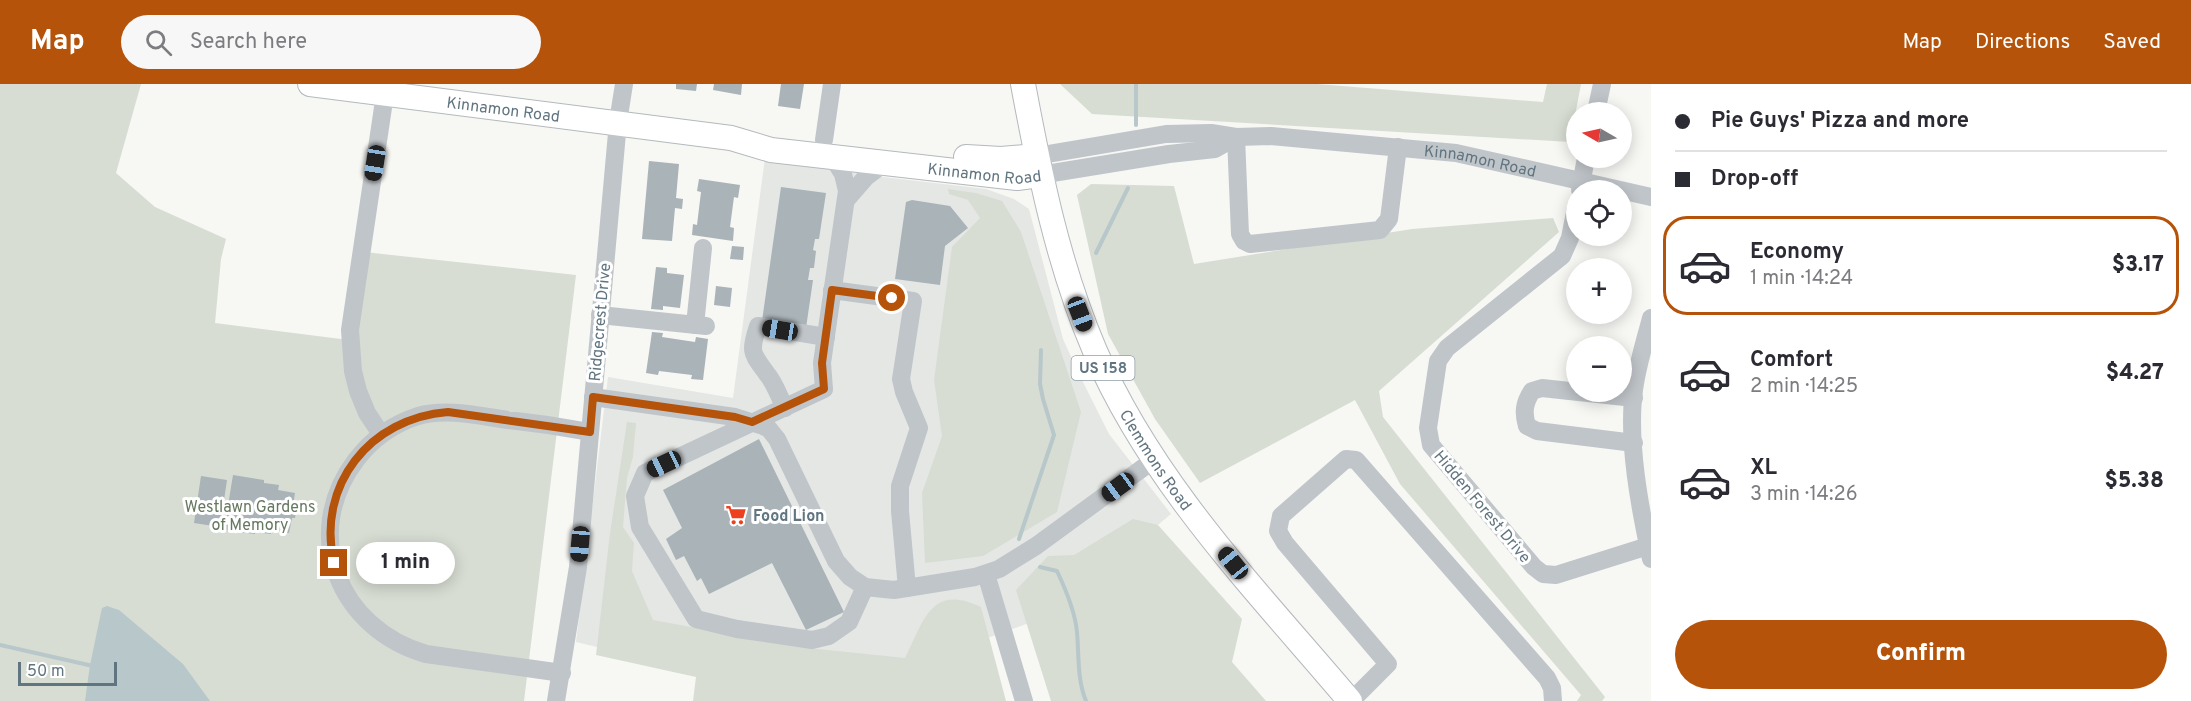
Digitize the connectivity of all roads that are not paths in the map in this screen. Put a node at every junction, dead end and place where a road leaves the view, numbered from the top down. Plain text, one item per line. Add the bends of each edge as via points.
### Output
1 (310, 84) edge
2 (624, 84) edge
3 (832, 84) edge
4 (1023, 84) edge
5 (1602, 84) edge
6 (385, 94) junction
7 (1598, 102) edge
8 (618, 122) junction
9 (1167, 134) junction
10 (1236, 137) junction
11 (1398, 147) junction
12 (829, 149) junction
13 (1169, 154) junction
14 (883, 164) junction
15 (1038, 165) junction
16 (1566, 182) edge
17 (1632, 194) edge
18 (1651, 197) edge
19 (846, 200) junction
20 (1566, 246) edge
21 (703, 248) dead end
22 (832, 290) junction
23 (600, 315) junction
24 (1651, 318) edge
25 (826, 337) junction
26 (593, 397) junction
27 (1634, 398) junction
28 (785, 408) junction
29 (752, 422) junction
30 (590, 432) junction
31 (381, 434) junction
32 (1634, 443) junction
33 (1155, 459) junction
34 (1650, 550) edge
35 (986, 574) junction
36 (866, 587) junction
37 (907, 588) junction
38 (562, 672) junction
39 (556, 701) edge
40 (1024, 701) edge
41 (1351, 701) edge
42 (1553, 701) edge

1 - 6 main road, Kinnamon Road
2 - 8 street, Ridgecrest Drive
3 - 12 street
4 - 15 main road, US 158
5 - 7 street
6 - 8 main road, Kinnamon Road
6 - 31 street via 350,330 358,391
8 - 12 main road, Kinnamon Road via 731,138 771,150
8 - 23 street, Ridgecrest Drive
9 - 10 street, Kinnamon Road
9 - 13 street
9 - 15 street, Kinnamon Road
10 - 11 street, Kinnamon Road via 1271,136
10 - 11 street via 1240,234 1250,244 1380,230 1389,219
10 - 13 street, Kinnamon Road via 1215,149
11 - 16 street, Kinnamon Road via 1456,153
12 - 14 main road, Kinnamon Road
12 - 15 main road, Kinnamon Road via 1013,159
12 - 19 street via 846,182
13 - 15 street, Kinnamon Road
14 - 15 main road, Kinnamon Road via 1017,178
14 - 19 street
15 - 33 main road, Clemmons Road / US 158 via 1087,332 1112,387
17 - 18 street, Kinnamon Road
19 - 22 street
20 - 34 street, Hidden Forest Drive via 1562,256 1447,348 1438,361 1428,428 1431,445 1543,574 1556,575
21 - 23 street via 700,325
22 - 25 street
22 - 37 street via 912,301 901,379 919,428 900,486
23 - 26 street, Ridgecrest Drive
24 - 27 street
25 - 28 street via 824,389
25 - 28 street via 759,319 753,344 755,360 769,375
26 - 29 street
26 - 30 street, Ridgecrest Drive
27 - 32 street
27 - 32 street via 1542,388 1532,391 1526,399 1524,415 1527,426 1537,431
28 - 29 street
29 - 36 street via 769,429 777,439 836,561
29 - 36 street via 645,473 635,496 640,528 696,619 812,640 829,636 849,622
30 - 31 street via 448,412 416,417
30 - 38 street, Ridgecrest Drive via 578,567
31 - 38 street via 348,470 331,518 334,563 344,590 359,613 405,648 447,658
32 - 34 street via 1638,494
33 - 35 street via 1036,546
33 - 41 main road, Clemmons Road / US 158 via 1195,516
35 - 37 street
35 - 40 street
36 - 37 street
38 - 39 street, Ridgecrest Drive
41 - 42 street via 1388,664 1278,531 1281,516 1346,459 1356,460 1547,678

